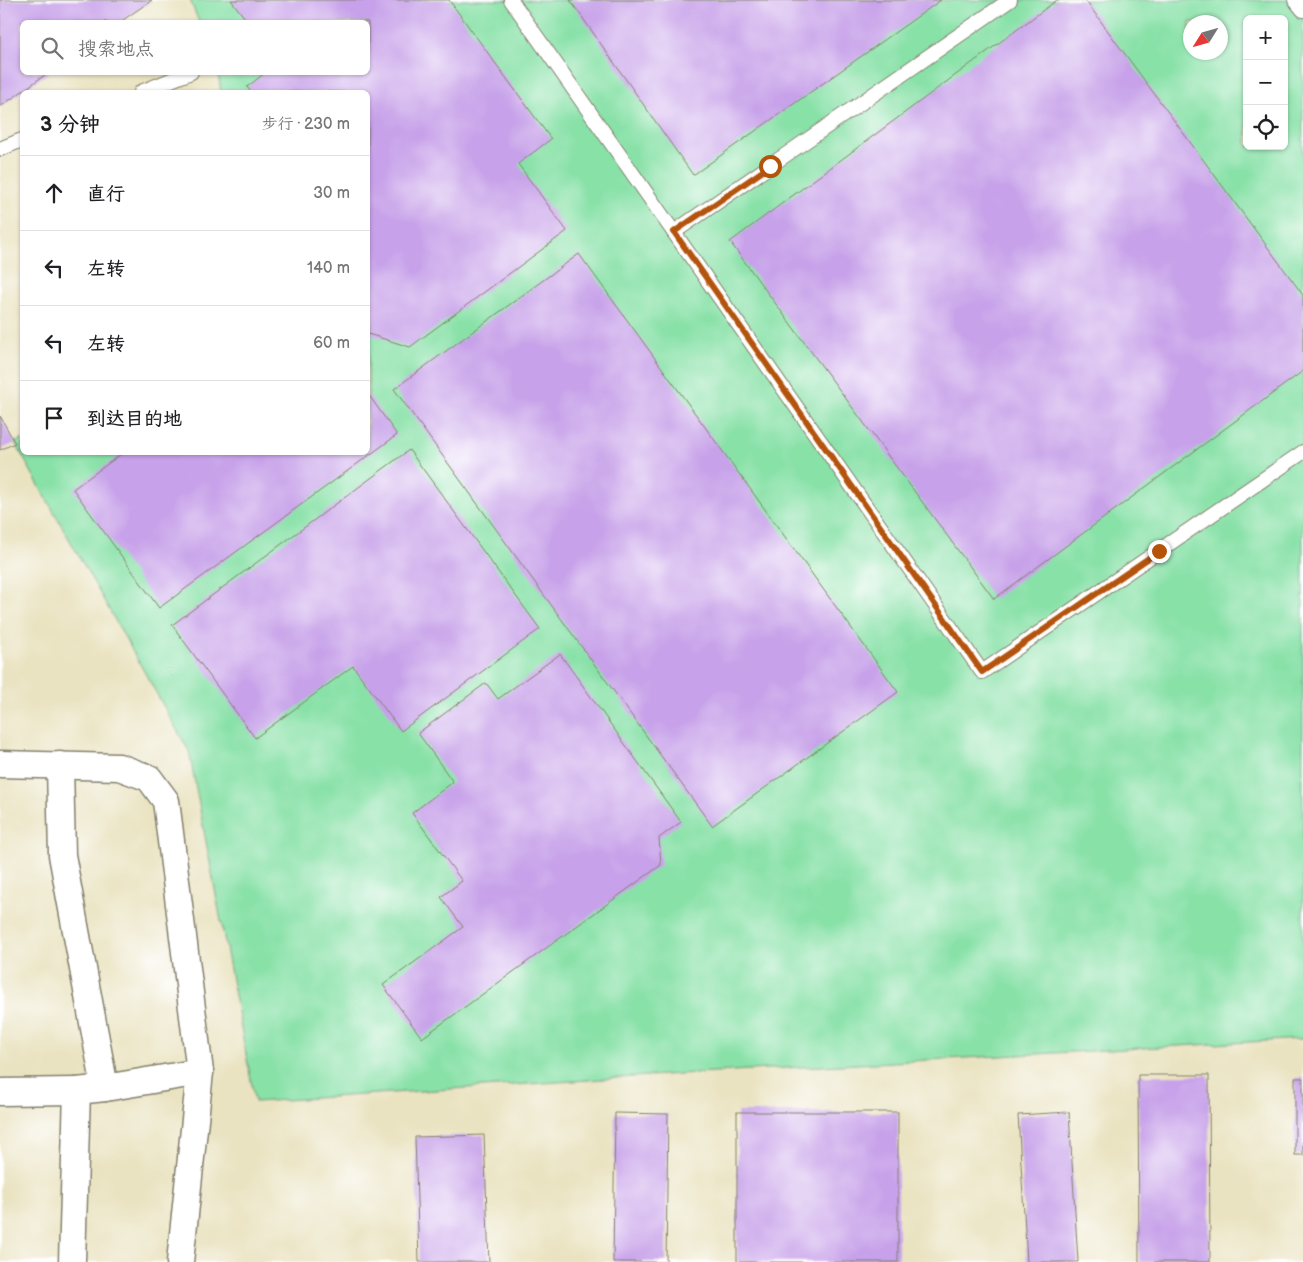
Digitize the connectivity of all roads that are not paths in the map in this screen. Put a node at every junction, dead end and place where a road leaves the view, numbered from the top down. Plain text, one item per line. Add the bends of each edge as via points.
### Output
1 (512, 0) edge
2 (1010, 0) edge
3 (1295, 0) edge
4 (1303, 10) edge
5 (184, 75) edge
6 (146, 90) edge
7 (20, 141) edge
8 (0, 149) edge
9 (674, 232) junction
10 (1303, 452) edge
11 (0, 764) edge
12 (60, 765) junction
13 (200, 1072) junction
14 (105, 1088) junction
15 (77, 1091) junction
16 (0, 1092) edge
17 (72, 1262) edge
18 (180, 1262) edge

1 - 9 lane
2 - 9 lane
3 - 4 lane
5 - 6 lane
7 - 8 lane
9 - 10 lane via 982,672
11 - 12 street
12 - 13 street via 119,767 149,778 166,801
12 - 14 street via 62,855
13 - 14 street
13 - 18 street
14 - 15 street
15 - 16 street
15 - 17 street

